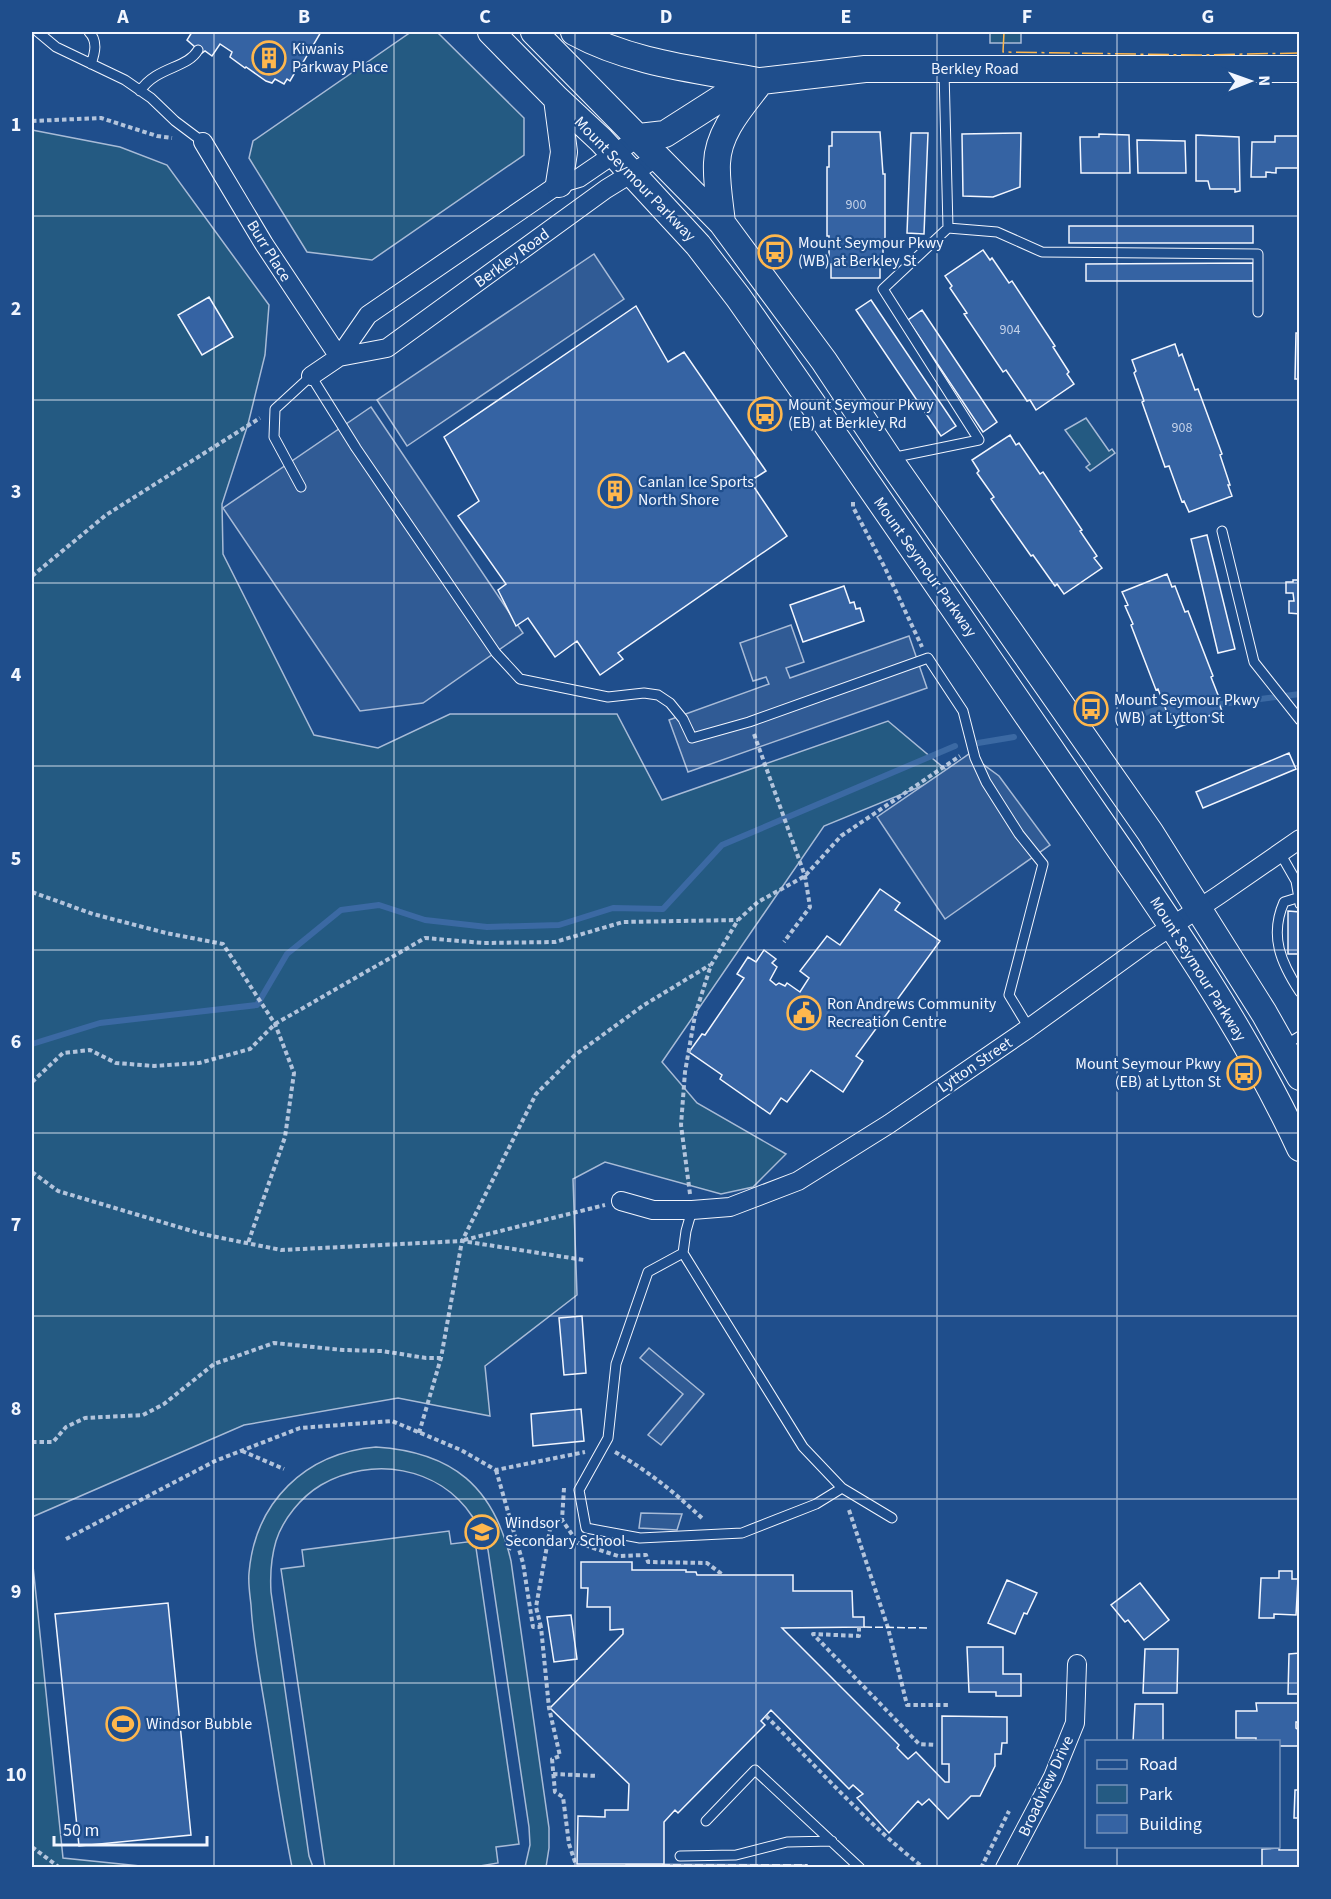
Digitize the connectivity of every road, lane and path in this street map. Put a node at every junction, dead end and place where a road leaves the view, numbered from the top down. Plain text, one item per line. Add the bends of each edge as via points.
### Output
1 (89, 32) edge
2 (491, 32) edge
3 (534, 32) edge
4 (574, 32) edge
5 (43, 34) edge
6 (198, 50) dead end
7 (90, 64) junction
8 (944, 69) junction
9 (1299, 69) edge
10 (761, 81) junction
11 (140, 91) junction
12 (557, 99) junction
13 (32, 121) edge
14 (639, 137) junction
15 (203, 142) junction
16 (662, 146) junction
17 (614, 154) junction
18 (632, 174) junction
19 (559, 184) junction
20 (722, 224) junction
21 (948, 228) junction
22 (1258, 312) dead end
23 (339, 357) junction
24 (311, 376) junction
25 (275, 409) junction
26 (889, 459) junction
27 (301, 487) dead end
28 (853, 495) dead end
29 (1222, 531) dead end
30 (32, 576) edge
31 (928, 658) junction
32 (1299, 720) edge
33 (749, 722) junction
34 (973, 748) junction
35 (1299, 839) edge
36 (1280, 853) junction
37 (805, 876) junction
38 (32, 892) edge
39 (1299, 899) edge
40 (1199, 909) junction
41 (738, 920) junction
42 (1173, 926) junction
43 (784, 942) dead end
44 (711, 965) junction
45 (1299, 992) edge
46 (275, 1024) junction
47 (1029, 1028) junction
48 (1291, 1041) edge
49 (1299, 1077) edge
50 (32, 1082) edge
51 (1299, 1148) edge
52 (32, 1172) edge
53 (621, 1201) joint
54 (692, 1210) junction
55 (462, 1240) junction
56 (248, 1243) junction
57 (683, 1253) junction
58 (584, 1260) dead end
59 (441, 1358) junction
60 (419, 1433) junction
61 (32, 1442) edge
62 (603, 1447) junction
63 (242, 1451) junction
64 (284, 1469) dead end
65 (496, 1470) junction
66 (842, 1488) junction
67 (892, 1518) dead end
68 (562, 1520) dead end
69 (710, 1526) dead end
70 (515, 1536) junction
71 (66, 1539) dead end
72 (509, 1550) dead end
73 (541, 1627) junction
74 (859, 1627) dead end
75 (1077, 1664) dead end
76 (948, 1705) dead end
77 (766, 1716) dead end
78 (936, 1745) dead end
79 (553, 1774) junction
80 (598, 1776) dead end
81 (1009, 1811) dead end
82 (706, 1821) dead end
83 (832, 1841) junction
84 (32, 1847) edge
85 (680, 1856) dead end
86 (60, 1868) edge
87 (577, 1868) edge
88 (860, 1868) edge
89 (924, 1868) edge
90 (981, 1868) edge
91 (1005, 1868) edge

1 - 7 lane via 95,46
2 - 12 main road, Mount Seymour Parkway
3 - 14 main road, Mount Seymour Parkway
4 - 10 main road via 608,49 644,60
5 - 7 lane via 56,47
6 - 11 lane via 186,62 147,80
7 - 11 lane
8 - 9 main road, Berkley Road
8 - 10 main road, Berkley Road via 865,69
8 - 21 lane
10 - 16 main road, Berkley Road via 734,90
10 - 20 main road via 720,143 717,163
11 - 15 lane
12 - 17 main road, Mount Seymour Parkway
12 - 19 main road via 564,152
13 - 15 path via 101,118 157,136
14 - 16 main road, Berkley Road
14 - 17 street, Berkley Road
15 - 23 street, Burr Place
16 - 18 street, Berkley Road
16 - 20 main road, Mount Seymour Parkway
17 - 18 main road, Mount Seymour Parkway
17 - 19 street, Berkley Road via 579,178
18 - 23 street, Berkley Road via 387,348
18 - 42 main road, Mount Seymour Parkway via 698,245 738,297
19 - 23 street, Berkley Road via 368,315
20 - 26 main road, Mount Seymour Parkway via 824,361
21 - 22 lane via 997,232 1042,252 1258,254
21 - 26 lane via 884,289 979,440
23 - 24 street, Berkley Road
24 - 25 lane
24 - 33 lane via 496,653 520,680 608,697 658,695 683,719 692,738
25 - 27 lane via 274,437
25 - 30 path via 106,515
26 - 40 main road, Mount Seymour Parkway via 1150,832
28 - 31 path via 854,507
29 - 32 lane via 1254,662
31 - 33 lane
31 - 34 lane via 963,711
33 - 37 path
34 - 37 path via 841,836
34 - 47 lane via 986,782 1042,864 1009,995
35 - 36 street, Lytton Street
36 - 39 lane via 1296,881
36 - 40 street, Lytton Street
37 - 41 path via 758,902
37 - 43 path via 810,907
38 - 46 path via 93,914 223,944
39 - 45 lane via 1284,902 1278,916 1279,952
40 - 42 street, Lytton Street
40 - 48 main road, Mount Seymour Parkway
41 - 44 path
41 - 46 path via 623,922 555,942 483,943 425,938
42 - 47 street, Lytton Street
42 - 51 main road, Mount Seymour Parkway via 1256,1061
44 - 54 path via 695,1015 685,1072 681,1125
44 - 55 path via 644,1005 576,1055 536,1094
46 - 50 path via 250,1049 199,1063 154,1066 116,1063 90,1050 63,1053
46 - 56 path via 294,1073 285,1137
47 - 54 street, Lytton Street via 890,1124 798,1181 730,1207
48 - 49 main road, Mount Seymour Parkway
52 - 56 path via 58,1191 202,1234
53 - 54 street, Lytton Street via 653,1210
53 - 55 path
54 - 57 lane
55 - 56 path via 281,1250
55 - 58 path
55 - 59 path
57 - 62 lane via 648,1272 616,1365 608,1438
57 - 66 lane via 803,1447
59 - 60 path
59 - 61 path via 274,1343 214,1364 164,1404 143,1415 85,1418 66,1427 53,1442
60 - 63 path via 392,1421 300,1428
60 - 65 path
62 - 65 path
62 - 66 lane via 579,1490 586,1528 639,1538 742,1533 816,1504
62 - 69 path via 649,1471
63 - 64 path
63 - 71 path via 215,1461
65 - 70 path
66 - 67 lane
66 - 76 path via 888,1628 907,1705
68 - 73 path via 550,1529 536,1606
70 - 72 path
70 - 73 path via 533,1627
73 - 79 path via 549,1708 560,1756 552,1759
74 - 78 path via 858,1636 813,1634 919,1744
75 - 91 street, Broadview Drive via 1075,1723 1053,1777
77 - 89 path
79 - 80 path
79 - 87 path via 555,1792 563,1797 569,1844
81 - 90 path
82 - 83 lane via 755,1770
83 - 85 lane via 787,1842 736,1855
83 - 88 lane
84 - 86 path

